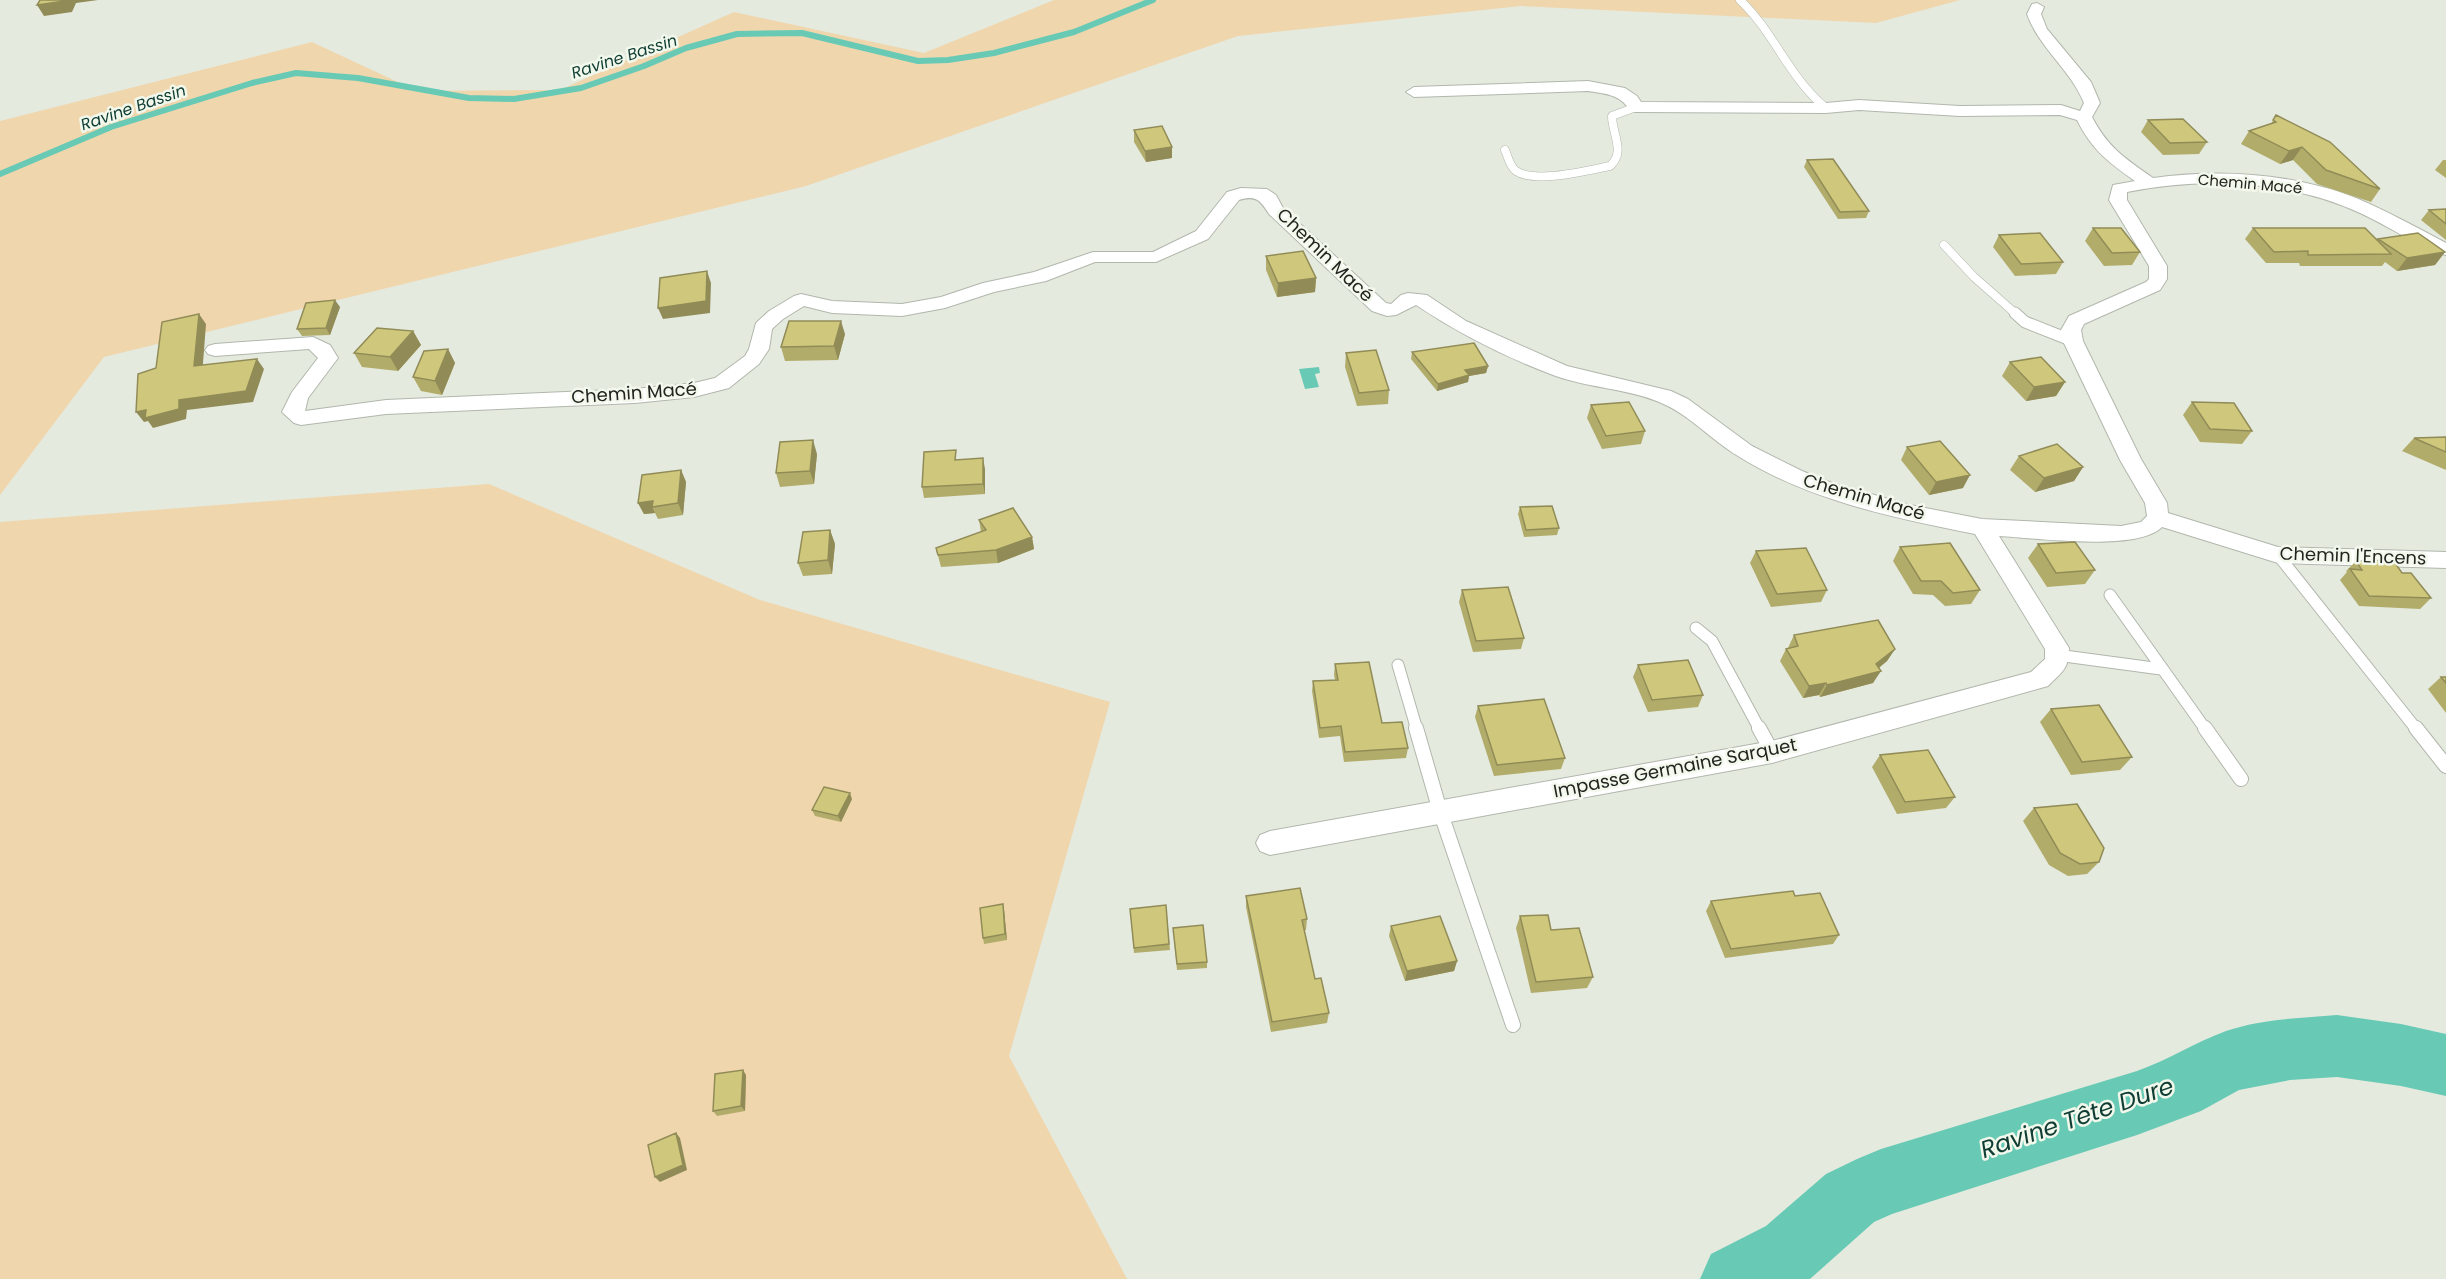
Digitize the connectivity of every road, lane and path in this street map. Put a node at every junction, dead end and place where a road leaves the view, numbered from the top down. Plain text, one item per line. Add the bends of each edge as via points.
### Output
1 (1740, 0) edge
2 (2037, 7) dead end
3 (1414, 92) dead end
4 (1636, 107) junction
5 (1826, 108) junction
6 (2084, 117) junction
7 (1505, 150) dead end
8 (2148, 182) junction
9 (1944, 244) dead end
10 (2446, 250) edge
11 (2073, 341) junction
12 (215, 350) dead end
13 (2158, 518) junction
14 (1982, 527) junction
15 (2278, 555) junction
16 (2446, 560) edge
17 (2110, 595) dead end
18 (1696, 628) dead end
19 (2057, 655) junction
20 (1398, 665) dead end
21 (2161, 669) junction
22 (1772, 752) junction
23 (2446, 766) edge
24 (2241, 779) dead end
25 (1440, 811) junction
26 (1270, 843) dead end
27 (1513, 1025) dead end

1 - 5 lane via 1768,33 1796,77
2 - 6 street via 2034,14 2040,30 2088,91 2092,103
3 - 4 street via 1588,86 1619,91
4 - 5 street
4 - 7 lane via 1612,116 1611,126 1620,153 1617,162 1610,166 1524,174 1511,165
5 - 6 street via 1859,105 1960,111 2061,110
6 - 8 street via 2095,139 2111,156
8 - 10 street, Chemin Macé via 2266,182 2313,190 2385,217
8 - 11 street, Chemin Macé via 2119,189 2118,200 2158,266 2158,279 2153,286 2076,320 2071,330
9 - 11 lane via 2025,322
11 - 13 street via 2156,503
12 - 14 street, Chemin Macé via 314,343 323,349 328,358 323,368 295,400 292,412 301,418 386,406 694,390 722,383 752,360 759,349 763,327 801,300 832,308 902,310 1039,277 1093,257 1156,257 1202,235 1233,196 1261,193 1379,307 1396,309 1408,299 1420,299 1458,324 1561,371 1664,396 1681,404 1745,451 1794,477 1910,513
13 - 14 street, Chemin Macé via 2148,528 2121,534
13 - 15 street, Chemin l'Encens
14 - 19 street via 2057,648
15 - 16 street, Chemin l'Encens
15 - 23 lane
17 - 21 lane
18 - 22 lane via 1712,641
19 - 21 lane
19 - 22 street, Impasse Germaine Sarquet via 2057,662 2039,679
20 - 25 lane
21 - 24 lane
22 - 25 street, Impasse Germaine Sarquet
25 - 26 street, Impasse Germaine Sarquet
25 - 27 lane

